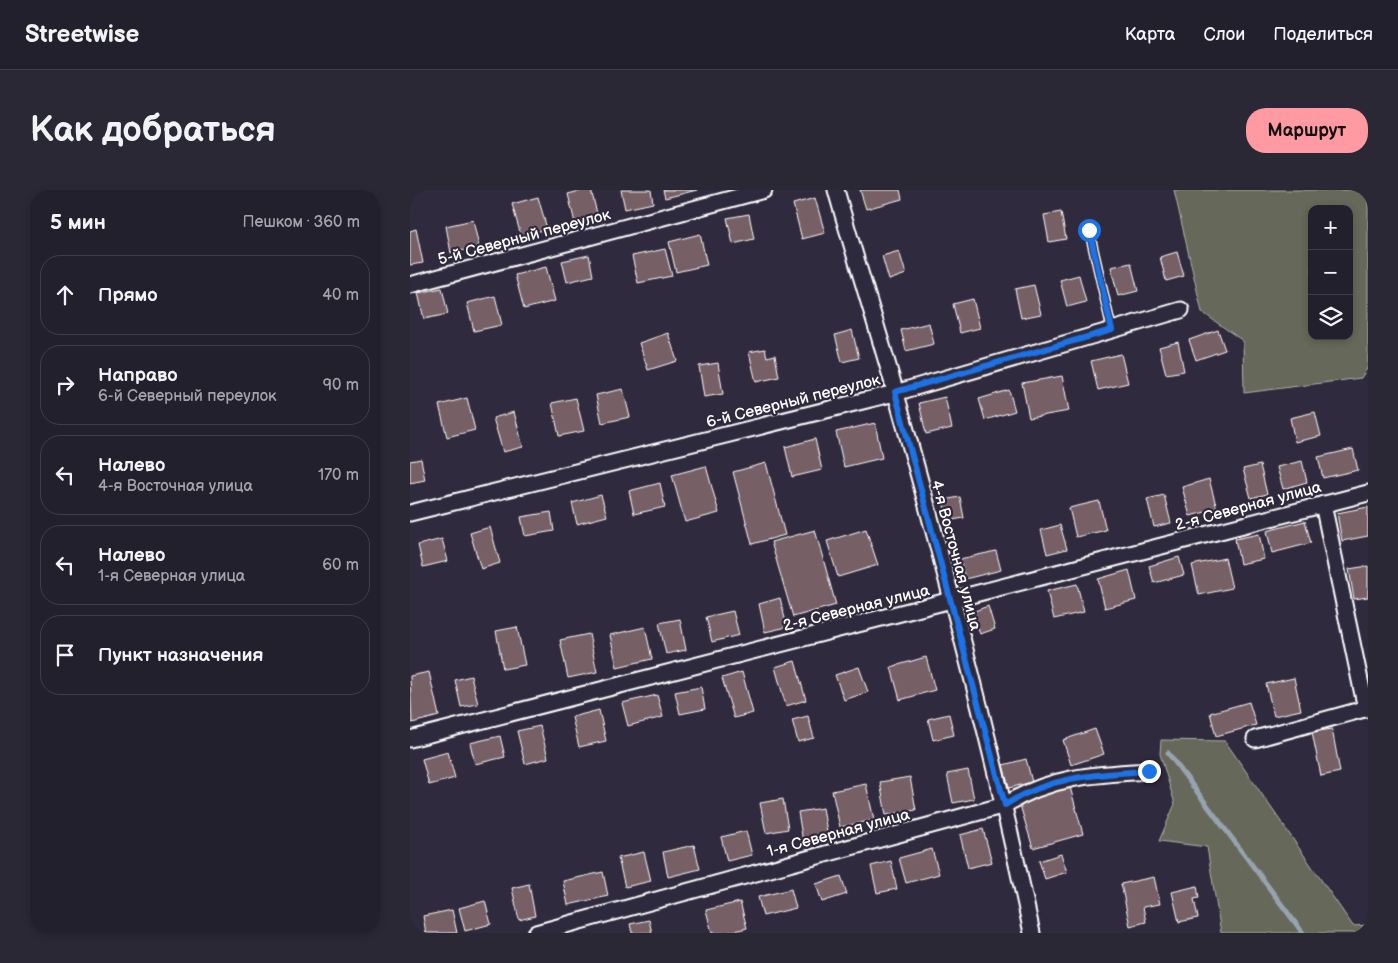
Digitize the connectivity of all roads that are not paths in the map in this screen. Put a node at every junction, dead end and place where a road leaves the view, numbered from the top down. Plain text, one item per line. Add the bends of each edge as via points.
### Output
1 (764, 190) edge
2 (836, 190) edge
3 (1089, 230) dead end
4 (410, 285) edge
5 (1181, 310) dead end
6 (1112, 330) junction
7 (895, 392) junction
8 (1368, 492) edge
9 (1322, 504) junction
10 (410, 513) edge
11 (951, 601) junction
12 (1367, 708) edge
13 (1255, 739) dead end
14 (410, 740) edge
15 (1149, 771) dead end
16 (1005, 805) junction
17 (536, 933) edge
18 (1032, 933) edge

1 - 4 street, 5-й Северный переулок
2 - 7 street, 4-я Восточная улица
3 - 6 lane
5 - 6 street, 6-й Северный переулок
6 - 7 street, 6-й Северный переулок
7 - 10 street, 6-й Северный переулок
7 - 11 street, 4-я Восточная улица
8 - 9 street, 2-я Северная улица
9 - 11 street, 2-я Северная улица
9 - 12 street
11 - 14 street, 2-я Северная улица
11 - 16 street, 4-я Восточная улица
12 - 13 street
15 - 16 street, 1-я Северная улица via 1084,775 1022,794
16 - 17 street, 1-я Северная улица
16 - 18 street, 4-я Восточная улица

